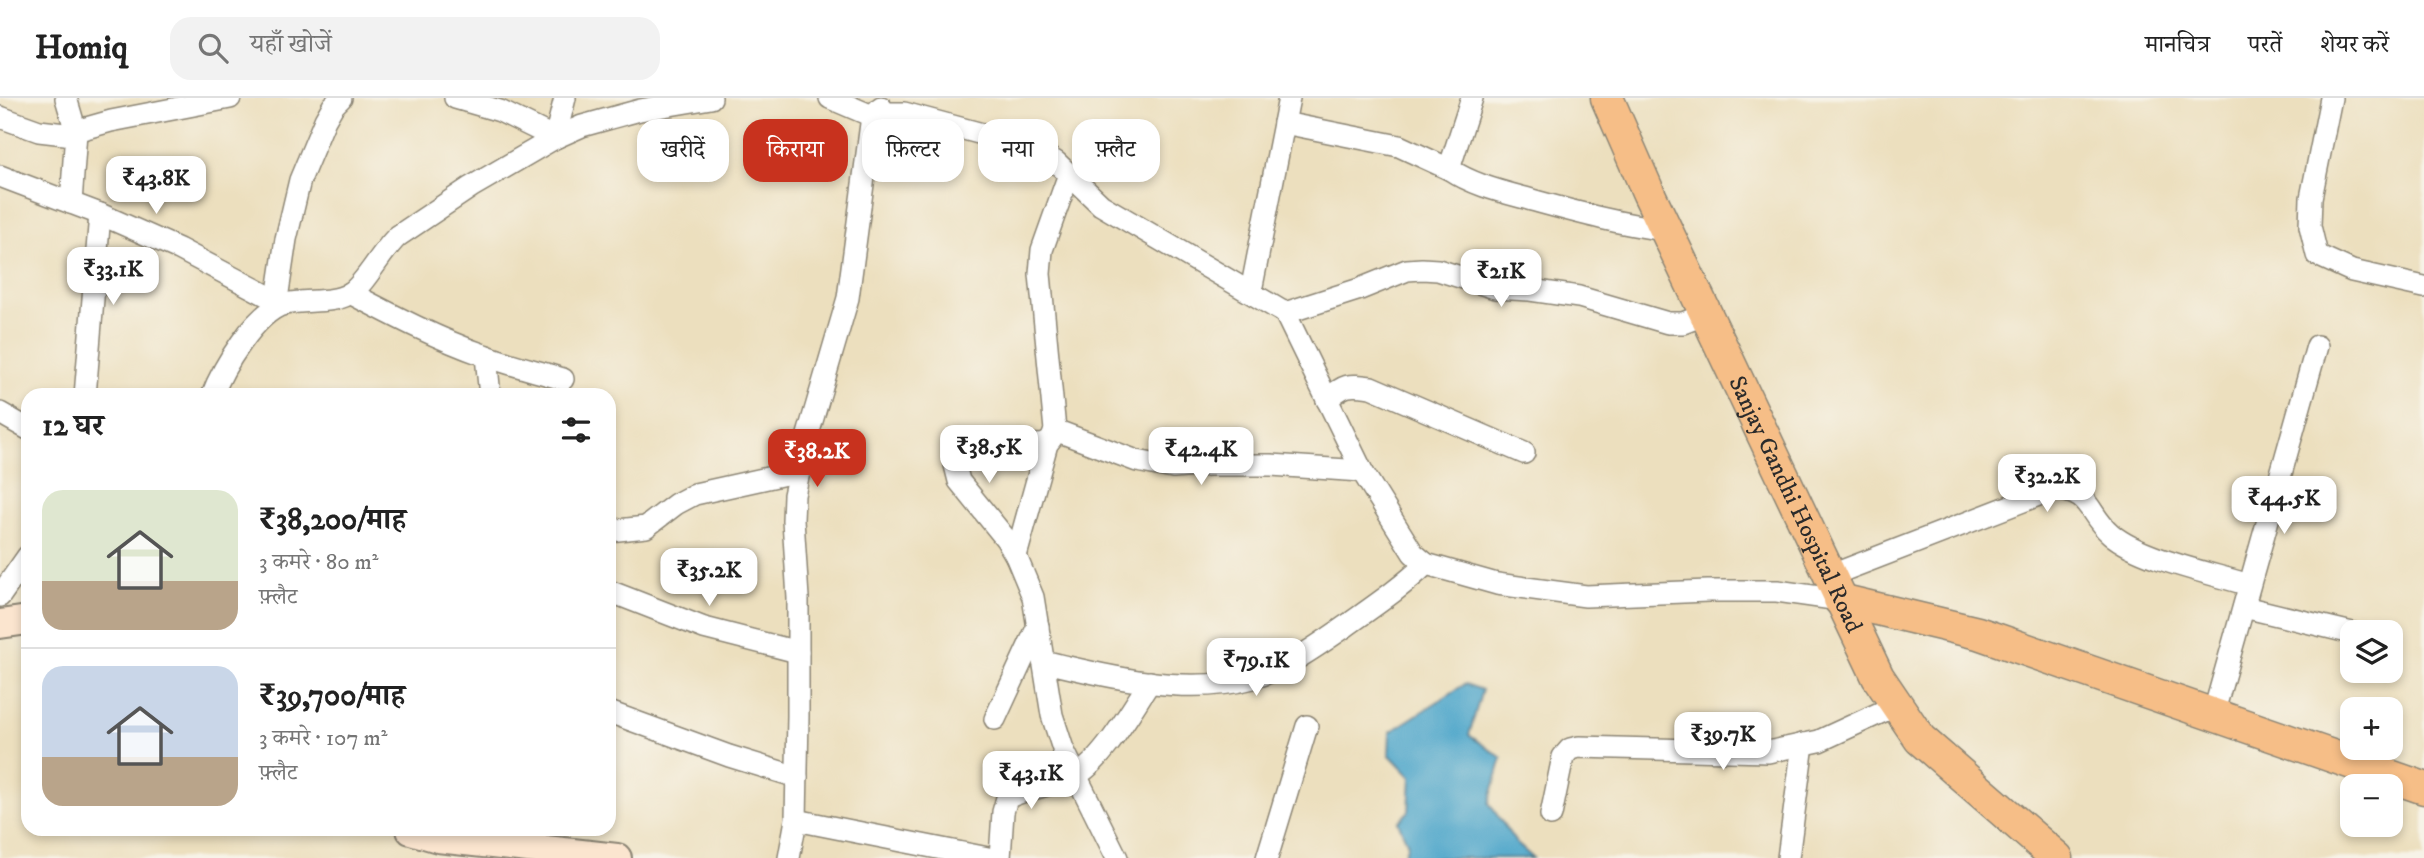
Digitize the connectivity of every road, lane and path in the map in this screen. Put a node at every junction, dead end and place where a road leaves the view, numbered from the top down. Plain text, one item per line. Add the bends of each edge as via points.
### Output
1 (66, 98) edge
2 (230, 98) edge
3 (341, 98) edge
4 (455, 98) edge
5 (565, 98) edge
6 (711, 98) edge
7 (830, 98) edge
8 (890, 98) edge
9 (1289, 98) edge
10 (1472, 98) edge
11 (1607, 98) edge
12 (2331, 98) edge
13 (872, 116) junction
14 (0, 117) edge
15 (1284, 123) junction
16 (76, 132) junction
17 (555, 138) junction
18 (1449, 169) junction
19 (1069, 174) junction
20 (0, 176) edge
21 (71, 203) junction
22 (100, 214) junction
23 (1666, 230) junction
24 (2424, 287) edge
25 (1251, 291) junction
26 (351, 293) junction
27 (280, 302) junction
28 (1285, 313) junction
29 (1706, 314) junction
30 (2317, 346) dead end
31 (486, 356) junction
32 (563, 379) dead end
33 (86, 388) edge
34 (216, 388) edge
35 (489, 388) edge
36 (1327, 400) junction
37 (0, 413) edge
38 (21, 425) edge
39 (1051, 437) junction
40 (1524, 453) dead end
41 (799, 471) junction
42 (1362, 471) junction
43 (616, 530) edge
44 (1016, 555) junction
45 (1426, 564) junction
46 (21, 566) edge
47 (2249, 585) junction
48 (1834, 588) junction
49 (616, 594) edge
50 (0, 596) edge
51 (2244, 607) junction
52 (21, 621) edge
53 (0, 624) edge
54 (1038, 626) junction
55 (2340, 631) edge
56 (798, 652) junction
57 (1043, 661) junction
58 (1150, 682) junction
59 (1897, 705) junction
60 (2213, 715) junction
61 (995, 719) dead end
62 (616, 721) edge
63 (1307, 726) dead end
64 (1803, 744) junction
65 (1075, 775) junction
66 (797, 777) junction
67 (2424, 788) edge
68 (1551, 815) dead end
69 (796, 820) junction
70 (420, 836) edge
71 (437, 848) edge
72 (938, 853) edge
73 (617, 858) edge
74 (789, 858) edge
75 (988, 858) edge
76 (1000, 858) edge
77 (1117, 858) edge
78 (1266, 858) edge
79 (1788, 858) edge
80 (2057, 858) edge

1 - 16 street
2 - 16 street
3 - 27 street via 325,120 300,180 286,239
4 - 17 street via 500,111
5 - 17 street
6 - 17 street via 640,110
7 - 13 street
8 - 13 street
9 - 15 street
10 - 18 street
11 - 23 main road, Sanjay Gandhi Hospital Road
12 - 24 street via 2311,198 2310,226 2317,255 2352,271
13 - 19 street via 904,113 1031,148
13 - 41 street via 848,298
14 - 16 street via 39,131
15 - 18 street via 1399,146
15 - 25 street
16 - 21 street
17 - 26 street via 398,236
18 - 23 street via 1469,182 1620,224
19 - 25 street via 1101,205
19 - 39 street via 1042,250 1040,274
20 - 21 street
21 - 22 street
22 - 27 street
22 - 33 street
23 - 29 main road, Sanjay Gandhi Hospital Road
25 - 28 street
26 - 27 street
26 - 31 street
27 - 34 street via 262,317
28 - 29 street via 1407,270 1422,269 1495,288 1579,297 1668,323
28 - 36 street
29 - 48 main road, Sanjay Gandhi Hospital Road
30 - 47 street
31 - 32 street
31 - 35 street
36 - 40 street via 1340,387 1371,387
36 - 42 street
37 - 38 street
39 - 42 street via 1173,468 1271,465
39 - 44 street
39 - 44 street via 968,444 954,465 959,481
41 - 43 street via 695,494 646,527
41 - 56 street via 793,520
42 - 45 street via 1413,553
44 - 54 street via 1034,597
45 - 48 street via 1497,583 1586,596
45 - 58 street via 1403,586 1279,668 1228,683
46 - 50 street
47 - 48 street via 2129,547 2109,533 2080,495 2054,489
47 - 51 street
48 - 59 main road, Sanjay Gandhi Hospital Road
48 - 60 main road
49 - 56 street via 704,628
51 - 55 street
51 - 60 street
52 - 53 main road
54 - 57 street
54 - 61 street
56 - 66 street
57 - 58 street via 1113,679
57 - 65 street via 1052,715
58 - 65 street via 1102,753
59 - 64 street
59 - 80 main road, Sanjay Gandhi Hospital Road via 1920,739
60 - 67 main road
62 - 66 street
63 - 78 street
64 - 68 street via 1768,752 1570,749 1563,757
64 - 79 street
65 - 76 street via 1007,798
65 - 77 street
66 - 69 street
69 - 72 street
69 - 74 street
70 - 71 main road
71 - 73 main road
72 - 75 street

